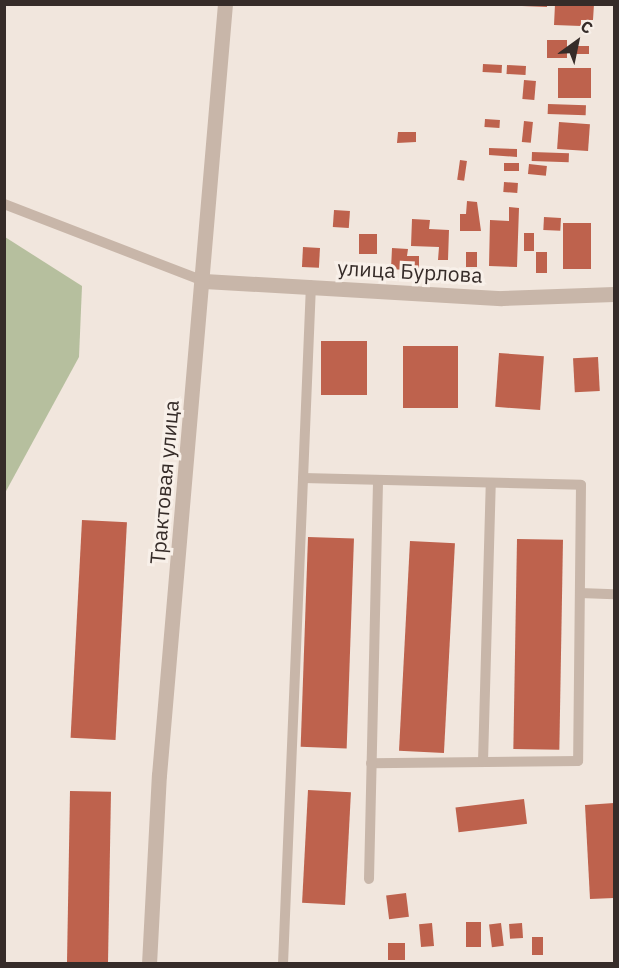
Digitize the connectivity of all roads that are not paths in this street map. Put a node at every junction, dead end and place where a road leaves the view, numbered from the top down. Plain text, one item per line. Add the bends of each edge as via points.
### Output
1 (225, 4) edge
2 (4, 204) edge
3 (204, 281) junction
4 (311, 286) junction
5 (615, 294) edge
6 (303, 478) junction
7 (378, 480) junction
8 (491, 483) junction
9 (580, 593) junction
10 (615, 594) edge
11 (483, 762) junction
12 (371, 763) junction
13 (369, 879) dead end
14 (149, 963) edge
15 (283, 963) edge

1 - 3 street, Трактовая улица
2 - 3 lane
3 - 4 street, улица Бурлова
3 - 14 street, Трактовая улица via 159,774
4 - 5 street, улица Бурлова via 502,298
4 - 6 lane
6 - 7 lane
6 - 15 lane
7 - 8 lane
7 - 12 lane
8 - 9 lane via 581,485
8 - 11 lane
9 - 10 lane
9 - 11 lane via 578,761
11 - 12 lane
12 - 13 lane

